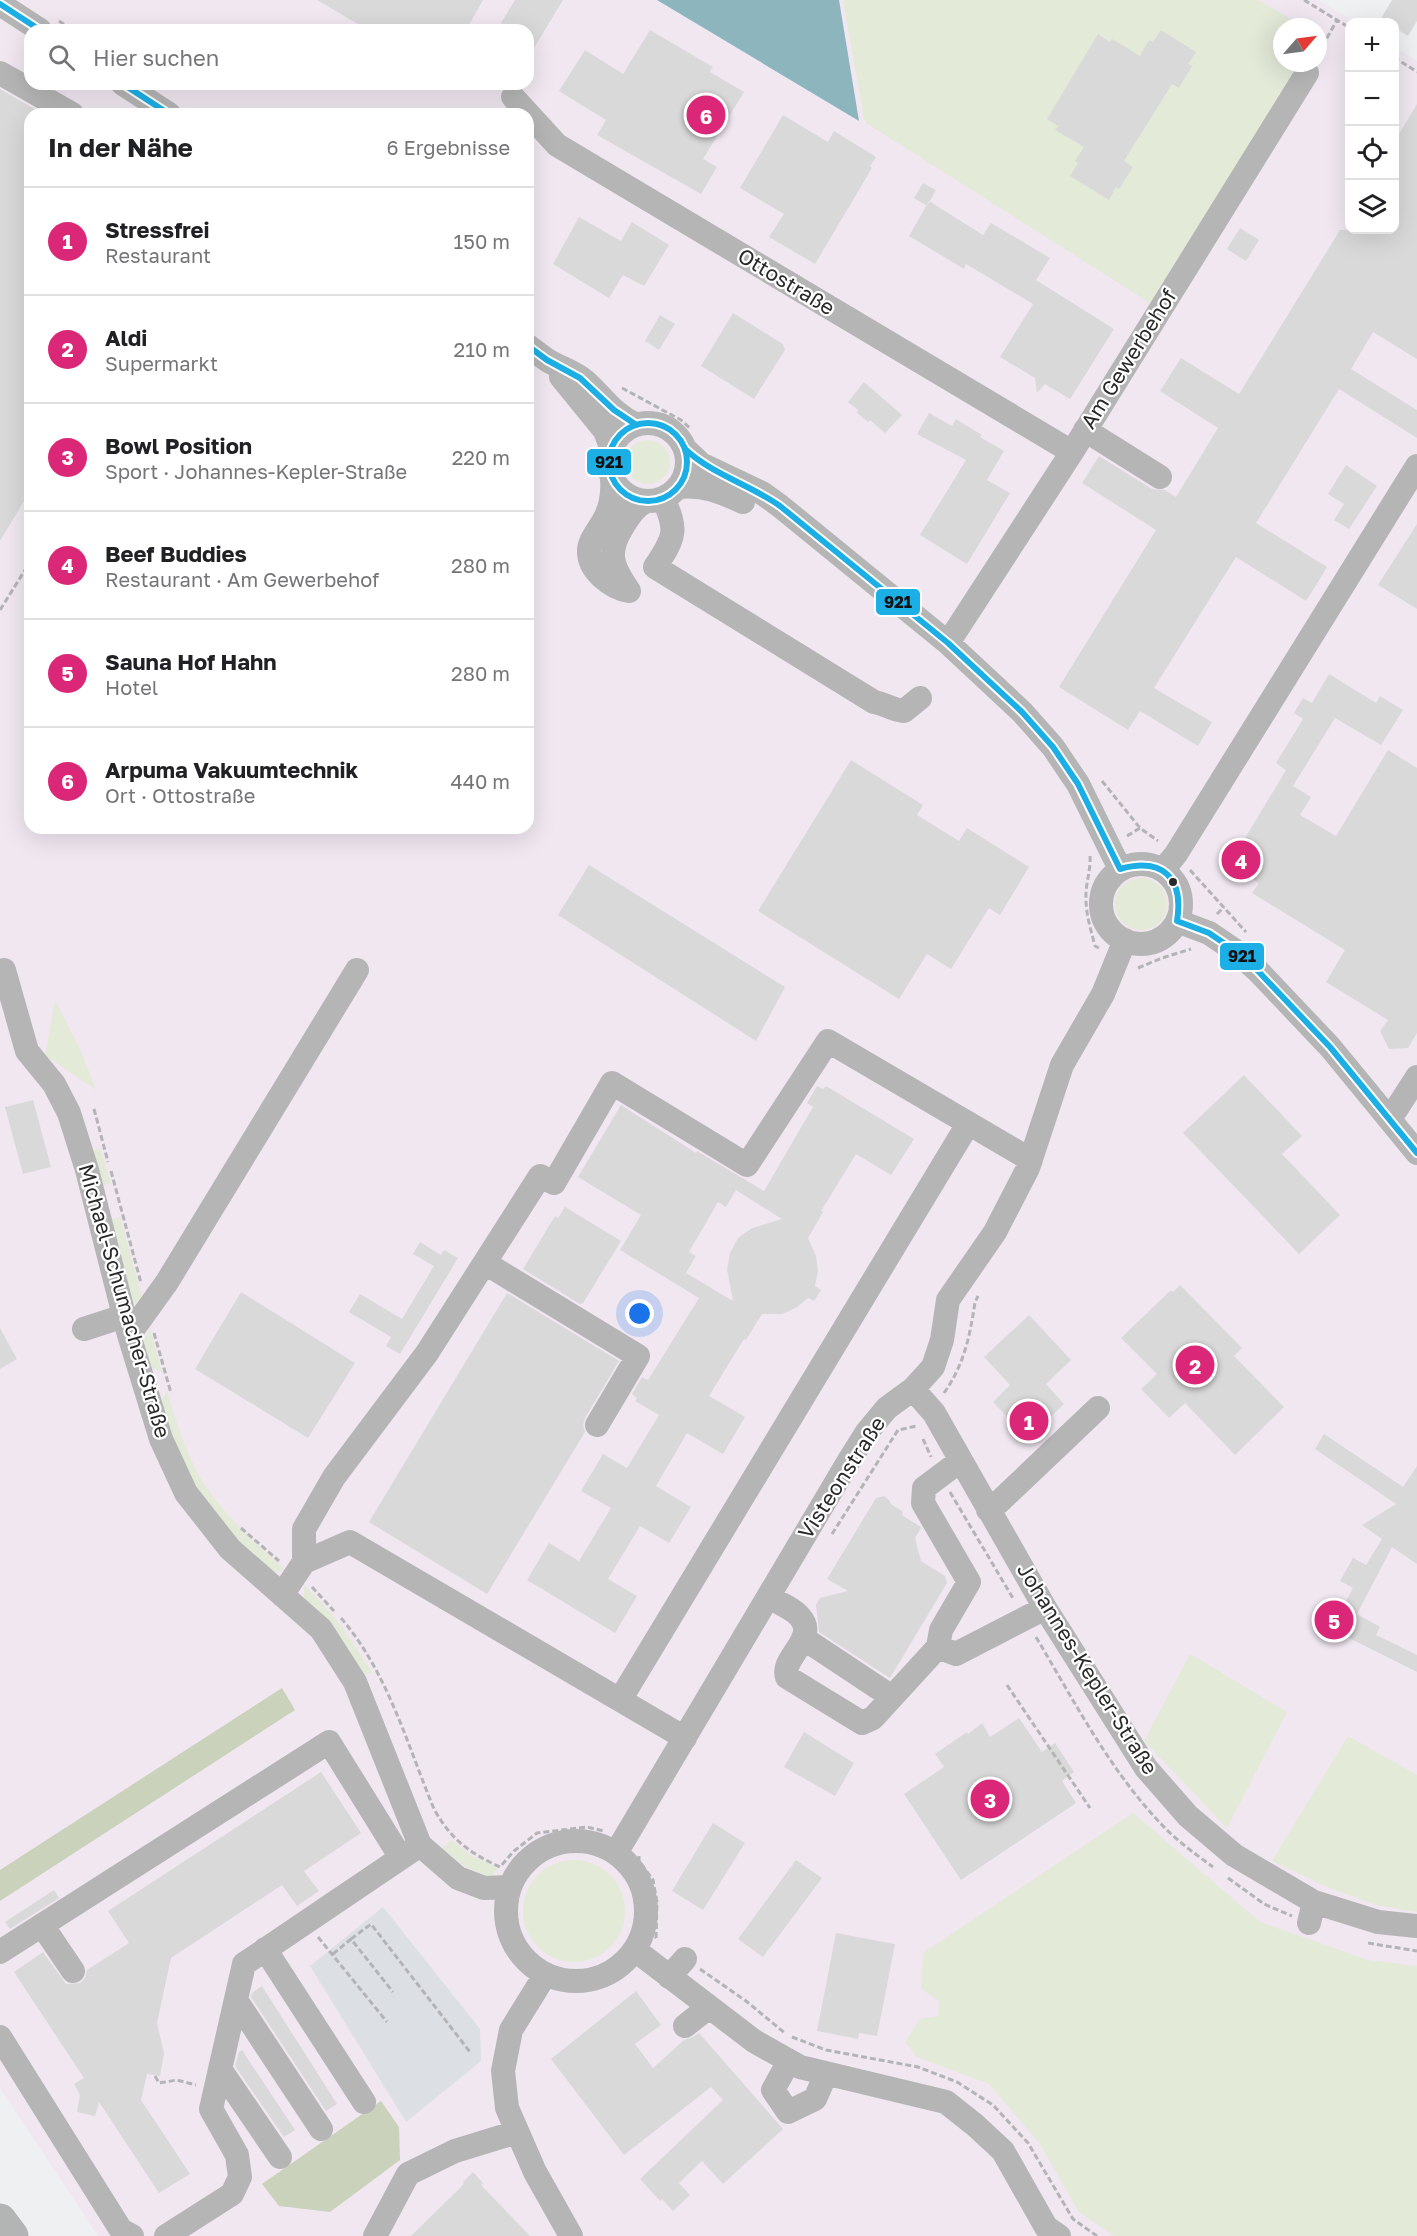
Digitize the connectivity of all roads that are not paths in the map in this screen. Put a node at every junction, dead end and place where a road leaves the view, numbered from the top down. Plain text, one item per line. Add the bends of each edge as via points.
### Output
1 (0, 4) edge
2 (31, 24) edge
3 (1307, 72) edge
4 (0, 73) edge
5 (24, 87) edge
6 (30, 90) edge
7 (132, 90) edge
8 (513, 97) dead end
9 (61, 108) edge
10 (160, 108) edge
11 (523, 108) edge
12 (534, 120) edge
13 (534, 350) edge
14 (548, 361) junction
15 (635, 424) junction
16 (1085, 430) junction
17 (611, 447) junction
18 (685, 449) junction
19 (1072, 452) junction
20 (1417, 466) edge
21 (1160, 477) dead end
22 (612, 479) junction
23 (662, 495) junction
24 (806, 529) junction
25 (948, 644) junction
26 (920, 698) dead end
27 (1169, 862) junction
28 (1120, 869) junction
29 (1178, 921) junction
30 (1125, 958) junction
31 (4, 970) dead end
32 (357, 970) dead end
33 (1417, 1077) edge
34 (1390, 1119) junction
35 (968, 1124) junction
36 (1417, 1153) edge
37 (1031, 1160) junction
38 (485, 1263) junction
39 (127, 1326) junction
40 (84, 1329) dead end
41 (913, 1389) junction
42 (1098, 1408) dead end
43 (597, 1425) dead end
44 (960, 1461) junction
45 (987, 1510) junction
46 (300, 1568) junction
47 (282, 1594) junction
48 (768, 1597) junction
49 (1045, 1608) junction
50 (803, 1638) junction
51 (938, 1647) junction
52 (892, 1697) junction
53 (620, 1700) junction
54 (685, 1738) junction
55 (620, 1847) junction
56 (410, 1852) junction
57 (509, 1887) junction
58 (42, 1925) junction
59 (1417, 1926) edge
60 (265, 1949) junction
61 (635, 1950) junction
62 (0, 1952) edge
63 (685, 1959) road end
64 (73, 1971) dead end
65 (545, 1975) junction
66 (669, 1977) junction
67 (236, 2000) junction
68 (709, 2007) junction
69 (685, 2026) dead end
70 (0, 2037) edge
71 (789, 2061) junction
72 (826, 2074) junction
73 (218, 2079) junction
74 (364, 2102) dead end
75 (321, 2129) dead end
76 (518, 2132) junction
77 (280, 2157) dead end
78 (0, 2220) edge
79 (1048, 2233) edge
80 (12, 2236) edge
81 (132, 2236) edge
82 (166, 2236) edge
83 (375, 2236) edge
84 (571, 2236) edge

1 - 2 street
3 - 16 street, Am Gewerbehof
4 - 5 street
6 - 9 street
7 - 10 street
8 - 11 street, Ottostraße
12 - 19 street, Ottostraße via 557,145
13 - 14 street
14 - 15 street via 584,381 619,415
14 - 17 street via 600,424
15 - 17 street via 621,433
15 - 18 street via 663,425
16 - 19 street, Am Gewerbehof
16 - 21 street
17 - 22 street
18 - 23 street via 686,471
18 - 24 street via 701,464 762,493
19 - 25 street, Am Gewerbehof
20 - 27 street
22 - 23 street via 625,494
22 - 23 street via 612,500 589,549 596,570 618,589 629,591 614,565 614,540 634,510
23 - 24 street via 699,486 714,489
23 - 26 street via 673,529 666,551 655,567 874,702 904,711
24 - 25 street
25 - 28 street via 1022,712 1053,747 1078,784
27 - 28 street
27 - 29 street via 1180,892
28 - 30 street via 1108,881 1101,897 1102,915
29 - 30 street via 1168,933 1140,944
29 - 34 street via 1209,933 1258,971 1330,1047
30 - 37 street, Visteonstraße via 1062,1065
31 - 39 street, Michael-Schumacher-Straße via 27,1051 54,1084 69,1113
32 - 39 street via 167,1282 147,1309
33 - 34 street
34 - 36 street
35 - 37 street
35 - 38 street via 828,1041 747,1166 612,1083 554,1183 540,1176
35 - 53 street
37 - 41 street, Visteonstraße via 995,1232 948,1300 933,1367
38 - 43 street via 638,1356
38 - 46 street via 428,1353 334,1477 304,1529
39 - 40 street
39 - 47 street, Michael-Schumacher-Straße via 161,1439 186,1493 230,1549
41 - 44 street, Johannes-Kepler-Straße via 934,1413
41 - 48 street, Visteonstraße via 886,1408 867,1432
42 - 45 street
44 - 45 street, Johannes-Kepler-Straße
44 - 51 street via 924,1488 923,1496 923,1503 969,1582 941,1630
45 - 49 street, Johannes-Kepler-Straße
46 - 47 street
46 - 53 street via 350,1542
47 - 56 street, Michael-Schumacher-Straße via 321,1629 355,1683
48 - 50 street via 802,1618
48 - 54 street, Visteonstraße
49 - 51 street via 956,1654
49 - 59 street, Johannes-Kepler-Straße via 1146,1768 1188,1816 1311,1913
50 - 52 street
50 - 52 street via 787,1666 787,1677 862,1724
51 - 52 street
53 - 54 street
54 - 55 street, Visteonstraße
55 - 57 street via 576,1840 554,1843 519,1868
55 - 61 street via 642,1887 647,1908 644,1930
56 - 57 street, Michael-Schumacher-Straße via 484,1888
56 - 58 street via 329,1742
56 - 60 street
57 - 65 street via 507,1928 515,1947
58 - 62 street
58 - 64 street
60 - 67 street via 244,1964
60 - 74 street
61 - 65 street via 622,1965 604,1976 565,1981
61 - 66 street
63 - 66 street
65 - 76 street via 511,2030 503,2071 507,2108
66 - 68 street
67 - 73 street
67 - 75 street
68 - 69 street
68 - 71 street via 754,2042
70 - 81 street via 122,2230
71 - 72 street
71 - 72 street via 773,2090 788,2112 815,2099
72 - 79 street via 946,2103 1003,2151
73 - 77 street
73 - 82 street via 211,2109 237,2155 240,2177 232,2194
76 - 83 street via 455,2151 408,2174
76 - 84 street via 535,2172
78 - 80 highway

